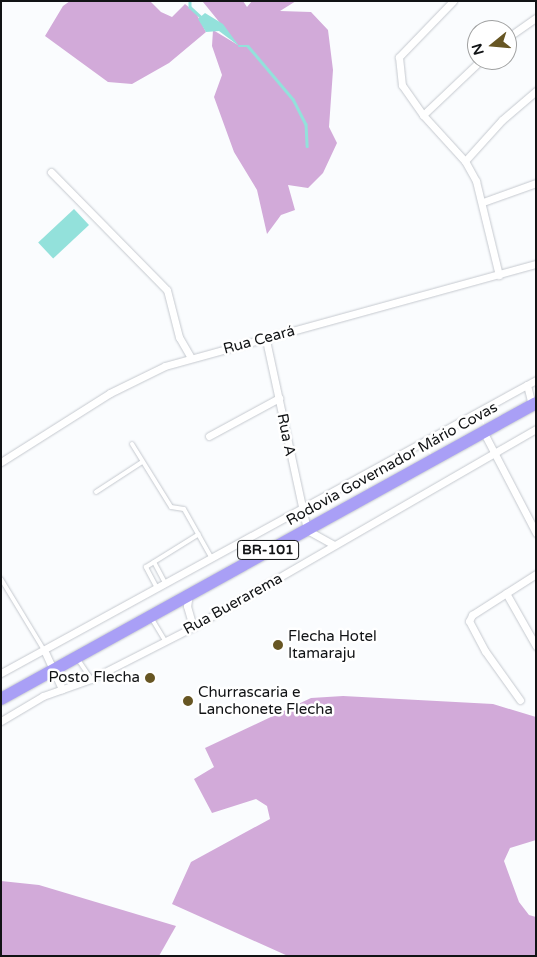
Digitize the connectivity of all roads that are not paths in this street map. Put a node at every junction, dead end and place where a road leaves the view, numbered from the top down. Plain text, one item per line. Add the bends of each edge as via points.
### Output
1 (453, 1) edge
2 (536, 18) edge
3 (517, 31) edge
4 (471, 70) edge
5 (536, 91) edge
6 (424, 115) junction
7 (465, 161) junction
8 (51, 172) dead end
9 (536, 183) edge
10 (482, 202) junction
11 (536, 264) edge
12 (499, 275) junction
13 (266, 340) junction
14 (192, 358) junction
15 (536, 380) edge
16 (527, 385) junction
17 (279, 398) junction
18 (534, 404) edge
19 (536, 429) edge
20 (484, 433) junction
21 (209, 436) dead end
22 (132, 444) dead end
23 (494, 453) junction
24 (1, 462) edge
25 (142, 462) junction
26 (96, 492) dead end
27 (301, 508) junction
28 (307, 530) junction
29 (536, 533) edge
30 (199, 534) junction
31 (334, 545) junction
32 (211, 557) junction
33 (154, 562) junction
34 (536, 574) edge
35 (1, 579) edge
36 (165, 583) junction
37 (157, 588) junction
38 (506, 593) junction
39 (188, 594) junction
40 (150, 615) junction
41 (193, 627) junction
42 (165, 641) junction
43 (536, 646) edge
44 (45, 652) junction
45 (76, 656) junction
46 (54, 668) junction
47 (1, 673) edge
48 (91, 680) junction
49 (62, 689) junction
50 (1, 699) edge
51 (520, 700) dead end
52 (1, 721) edge

1 - 6 street via 399,57 402,85
2 - 3 street
4 - 6 street
5 - 7 street via 502,120
6 - 7 street
7 - 10 street
8 - 14 street via 167,290 179,337
9 - 10 street
10 - 12 street
11 - 12 street, Rua Ceará
12 - 13 street, Rua Ceará
13 - 14 street, Rua Ceará
13 - 17 street, Rua A
14 - 24 street, Rua Ceará via 140,376
15 - 16 street
16 - 18 street
16 - 27 street
17 - 21 street
17 - 27 street, Rua A
18 - 20 highway, Rodovia Governador Mário Covas / BR-101
19 - 23 street, Rua Buerarema
20 - 23 street
20 - 28 highway, Rodovia Governador Mário Covas / BR-101
22 - 25 lane
23 - 29 street
23 - 31 street, Rua Buerarema
25 - 26 lane
25 - 30 lane via 171,507 184,510
27 - 28 street, Rua A
27 - 32 street
28 - 31 street
28 - 39 highway, Rodovia Governador Mário Covas / BR-101
30 - 32 lane
30 - 33 lane
31 - 41 street, Rua Buerarema
32 - 36 street
33 - 36 lane
33 - 37 lane via 146,567
34 - 38 street
35 - 44 lane
36 - 37 street
37 - 44 street
38 - 43 street
38 - 51 street via 472,615 470,621 485,651
39 - 40 highway, Rodovia Governador Mário Covas / BR-101
39 - 41 street via 187,606
40 - 42 lane
40 - 45 highway, Rodovia Governador Mário Covas / BR-101
41 - 42 street, Rua Buerarema
42 - 48 street, Rua Buerarema
44 - 46 street
44 - 47 street
45 - 46 highway, Rodovia Governador Mário Covas / BR-101
45 - 48 lane
46 - 49 street
46 - 50 highway, Rodovia Governador Mário Covas / BR-101
48 - 49 street, Rua Buerarema
49 - 52 street, Rua Buerarema via 43,696

